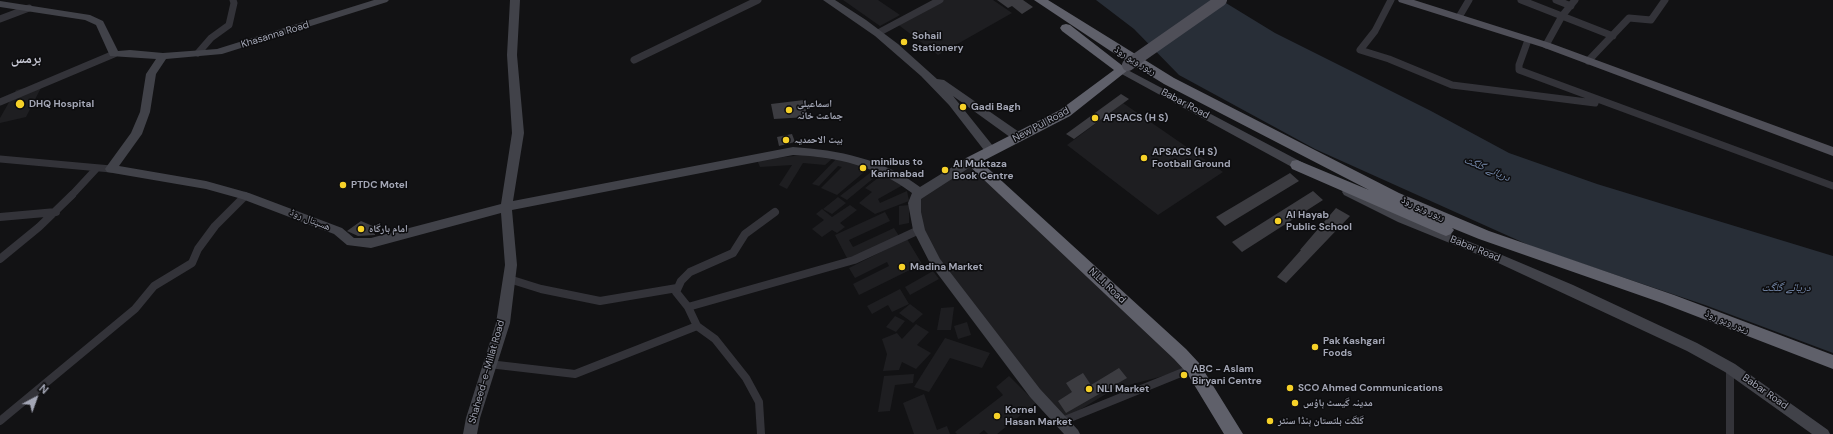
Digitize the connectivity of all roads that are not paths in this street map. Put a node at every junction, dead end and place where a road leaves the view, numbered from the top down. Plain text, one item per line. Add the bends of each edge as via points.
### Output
1 (234, 0) edge
2 (384, 0) edge
3 (515, 0) edge
4 (758, 0) edge
5 (828, 0) edge
6 (940, 0) edge
7 (1031, 0) edge
8 (1040, 0) edge
9 (1221, 0) edge
10 (1391, 0) edge
11 (1403, 0) edge
12 (1469, 0) edge
13 (1521, 0) edge
14 (1556, 0) edge
15 (1665, 0) edge
16 (1573, 3) edge
17 (0, 4) edge
18 (29, 8) junction
19 (1562, 16) junction
20 (1459, 17) junction
21 (0, 19) edge
22 (878, 33) junction
23 (1613, 36) junction
24 (1528, 40) junction
25 (1546, 45) junction
26 (114, 54) junction
27 (198, 54) junction
28 (163, 56) junction
29 (634, 60) dead end
30 (1588, 61) junction
31 (1125, 68) junction
32 (957, 100) junction
33 (0, 102) edge
34 (1608, 104) junction
35 (1018, 137) junction
36 (991, 151) junction
37 (1833, 152) edge
38 (0, 159) edge
39 (971, 161) junction
40 (1297, 165) junction
41 (97, 168) junction
42 (111, 169) junction
43 (1833, 186) edge
44 (920, 193) junction
45 (245, 196) junction
46 (506, 207) junction
47 (56, 212) junction
48 (775, 212) dead end
49 (0, 217) edge
50 (919, 230) junction
51 (1516, 247) junction
52 (0, 259) edge
53 (509, 279) junction
54 (677, 288) junction
55 (688, 307) junction
56 (697, 326) junction
57 (1833, 362) edge
58 (489, 364) junction
59 (1193, 368) junction
60 (1730, 368) junction
61 (0, 421) edge
62 (1060, 422) junction
63 (1231, 429) edge
64 (758, 433) edge
65 (470, 434) edge
66 (1073, 434) edge
67 (1730, 434) edge
68 (1823, 434) edge

1 - 27 street via 229,26 211,38
2 - 27 street, Khasanna Road via 218,52
3 - 46 street, Shaheed-e-Millat Road via 512,55 518,133
4 - 29 street
5 - 22 street
6 - 22 street
7 - 31 highway
8 - 51 highway, ریور ویو روڈ via 1169,81 1394,197
9 - 31 main road, bridge
10 - 34 street via 1375,31 1360,50 1452,85
11 - 20 main road
12 - 20 street
13 - 19 street
14 - 16 street
15 - 23 street via 1651,20 1629,18
16 - 19 street
17 - 18 street
18 - 21 street
18 - 26 street via 87,17 100,23
19 - 23 street
19 - 25 street
20 - 24 main road
22 - 32 street
23 - 30 street
24 - 25 main road
24 - 34 street via 1519,70
25 - 30 main road
26 - 28 street, Khasanna Road
26 - 33 street
27 - 28 street, Khasanna Road
28 - 42 street via 151,74 145,112 136,134
30 - 37 main road
31 - 35 highway, New Pul Road via 1065,113
31 - 40 street, Babar Road
32 - 35 street
32 - 36 street
34 - 43 street
35 - 36 highway, New Pul Road
36 - 39 highway
38 - 41 street
39 - 44 street
39 - 59 highway, N.L.I. Road
40 - 51 highway via 1455,234
40 - 60 street, Babar Road via 1402,219 1568,289 1692,347
41 - 42 street
41 - 47 street
42 - 45 street, ھسپتال روڈ via 206,185
44 - 46 street, ھسپتال روڈ via 895,175 879,168 828,154 793,151
44 - 50 street via 914,203
45 - 46 street, ھسپتال روڈ via 338,231 351,242 371,243
45 - 61 street via 215,226 198,249 192,263 154,286 135,309
46 - 53 street, Shaheed-e-Millat Road via 511,265
47 - 49 street
47 - 52 street via 32,235
48 - 54 street via 745,234 734,253 690,272
50 - 55 street via 854,260
50 - 62 street via 935,262
51 - 57 highway, ریور ویو روڈ via 1668,299
53 - 54 street via 541,290 600,301
53 - 58 street, Shaheed-e-Millat Road via 503,323
54 - 55 street via 676,292
55 - 56 street
56 - 58 street via 575,374
56 - 64 street via 715,340 746,378 759,402
58 - 65 street, Shaheed-e-Millat Road
59 - 62 street
59 - 63 highway, N.L.I. Road
60 - 67 street
60 - 68 street, Babar Road
62 - 66 street

